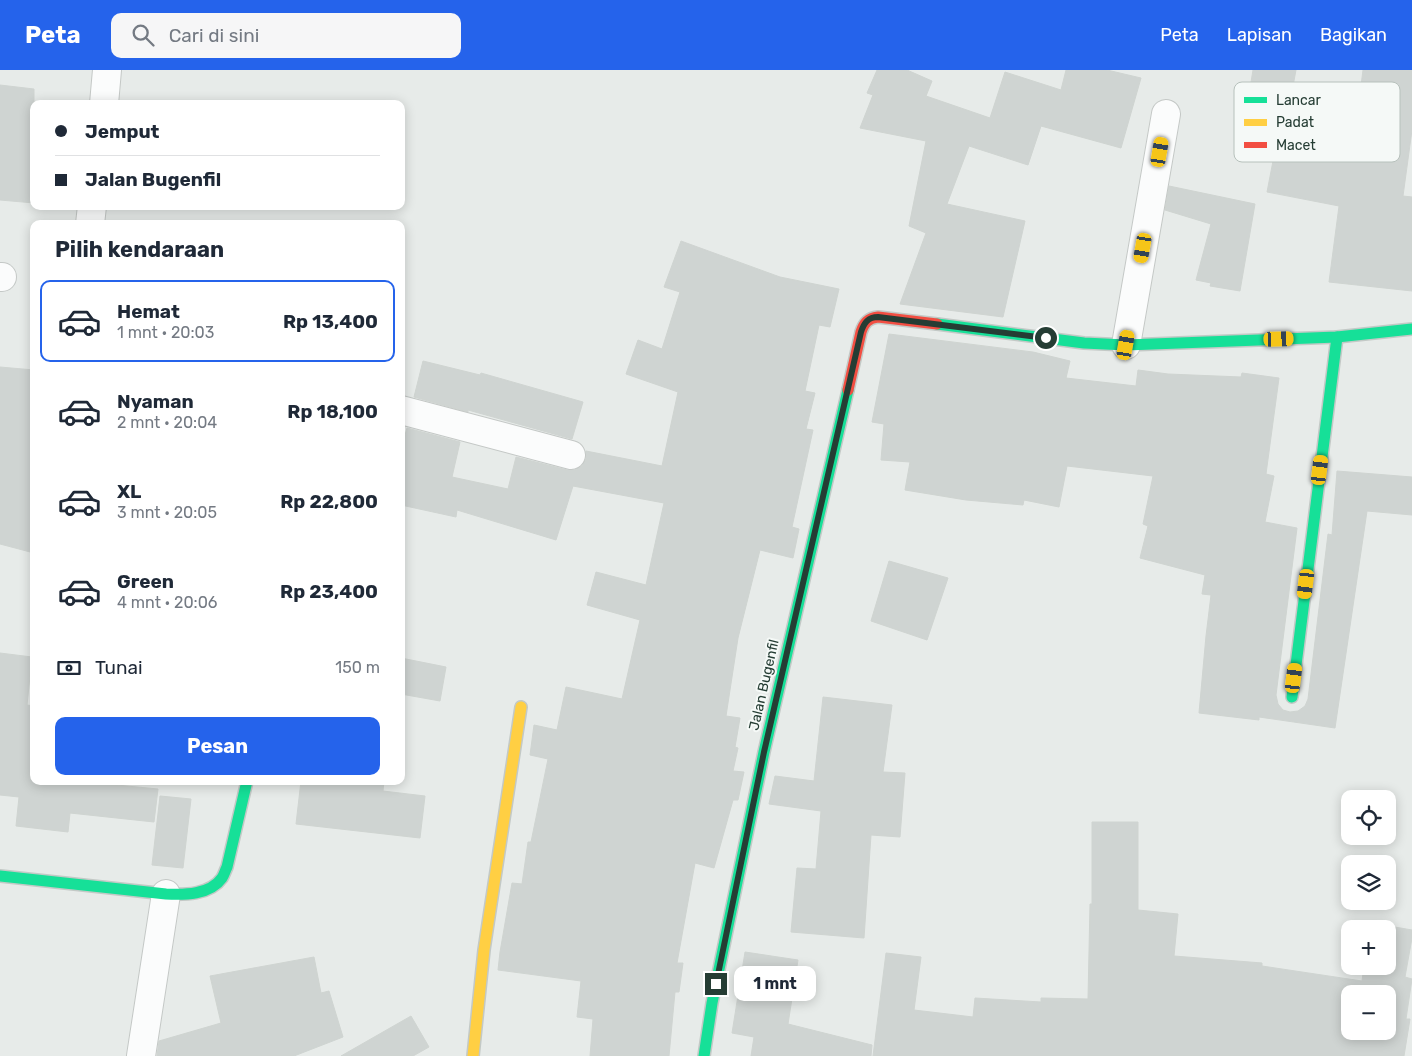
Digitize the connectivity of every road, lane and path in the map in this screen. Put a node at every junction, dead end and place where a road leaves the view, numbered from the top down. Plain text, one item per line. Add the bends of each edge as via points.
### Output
1 (107, 70) edge
2 (104, 100) edge
3 (1166, 114) dead end
4 (1412, 329) edge
5 (1337, 337) junction
6 (1126, 345) junction
7 (405, 411) edge
8 (571, 455) dead end
9 (1292, 697) dead end
10 (521, 707) dead end
11 (246, 785) edge
12 (0, 876) edge
13 (166, 894) junction
14 (141, 1056) edge
15 (473, 1056) edge
16 (704, 1056) edge

1 - 2 street
3 - 6 street
4 - 5 street
5 - 6 street
5 - 9 street
6 - 16 street, Jalan Bugenfil via 1084,343 878,317 864,323 764,752
7 - 8 street
10 - 15 street via 484,950
11 - 13 street via 222,878 212,887 200,891
12 - 13 street
13 - 14 street

